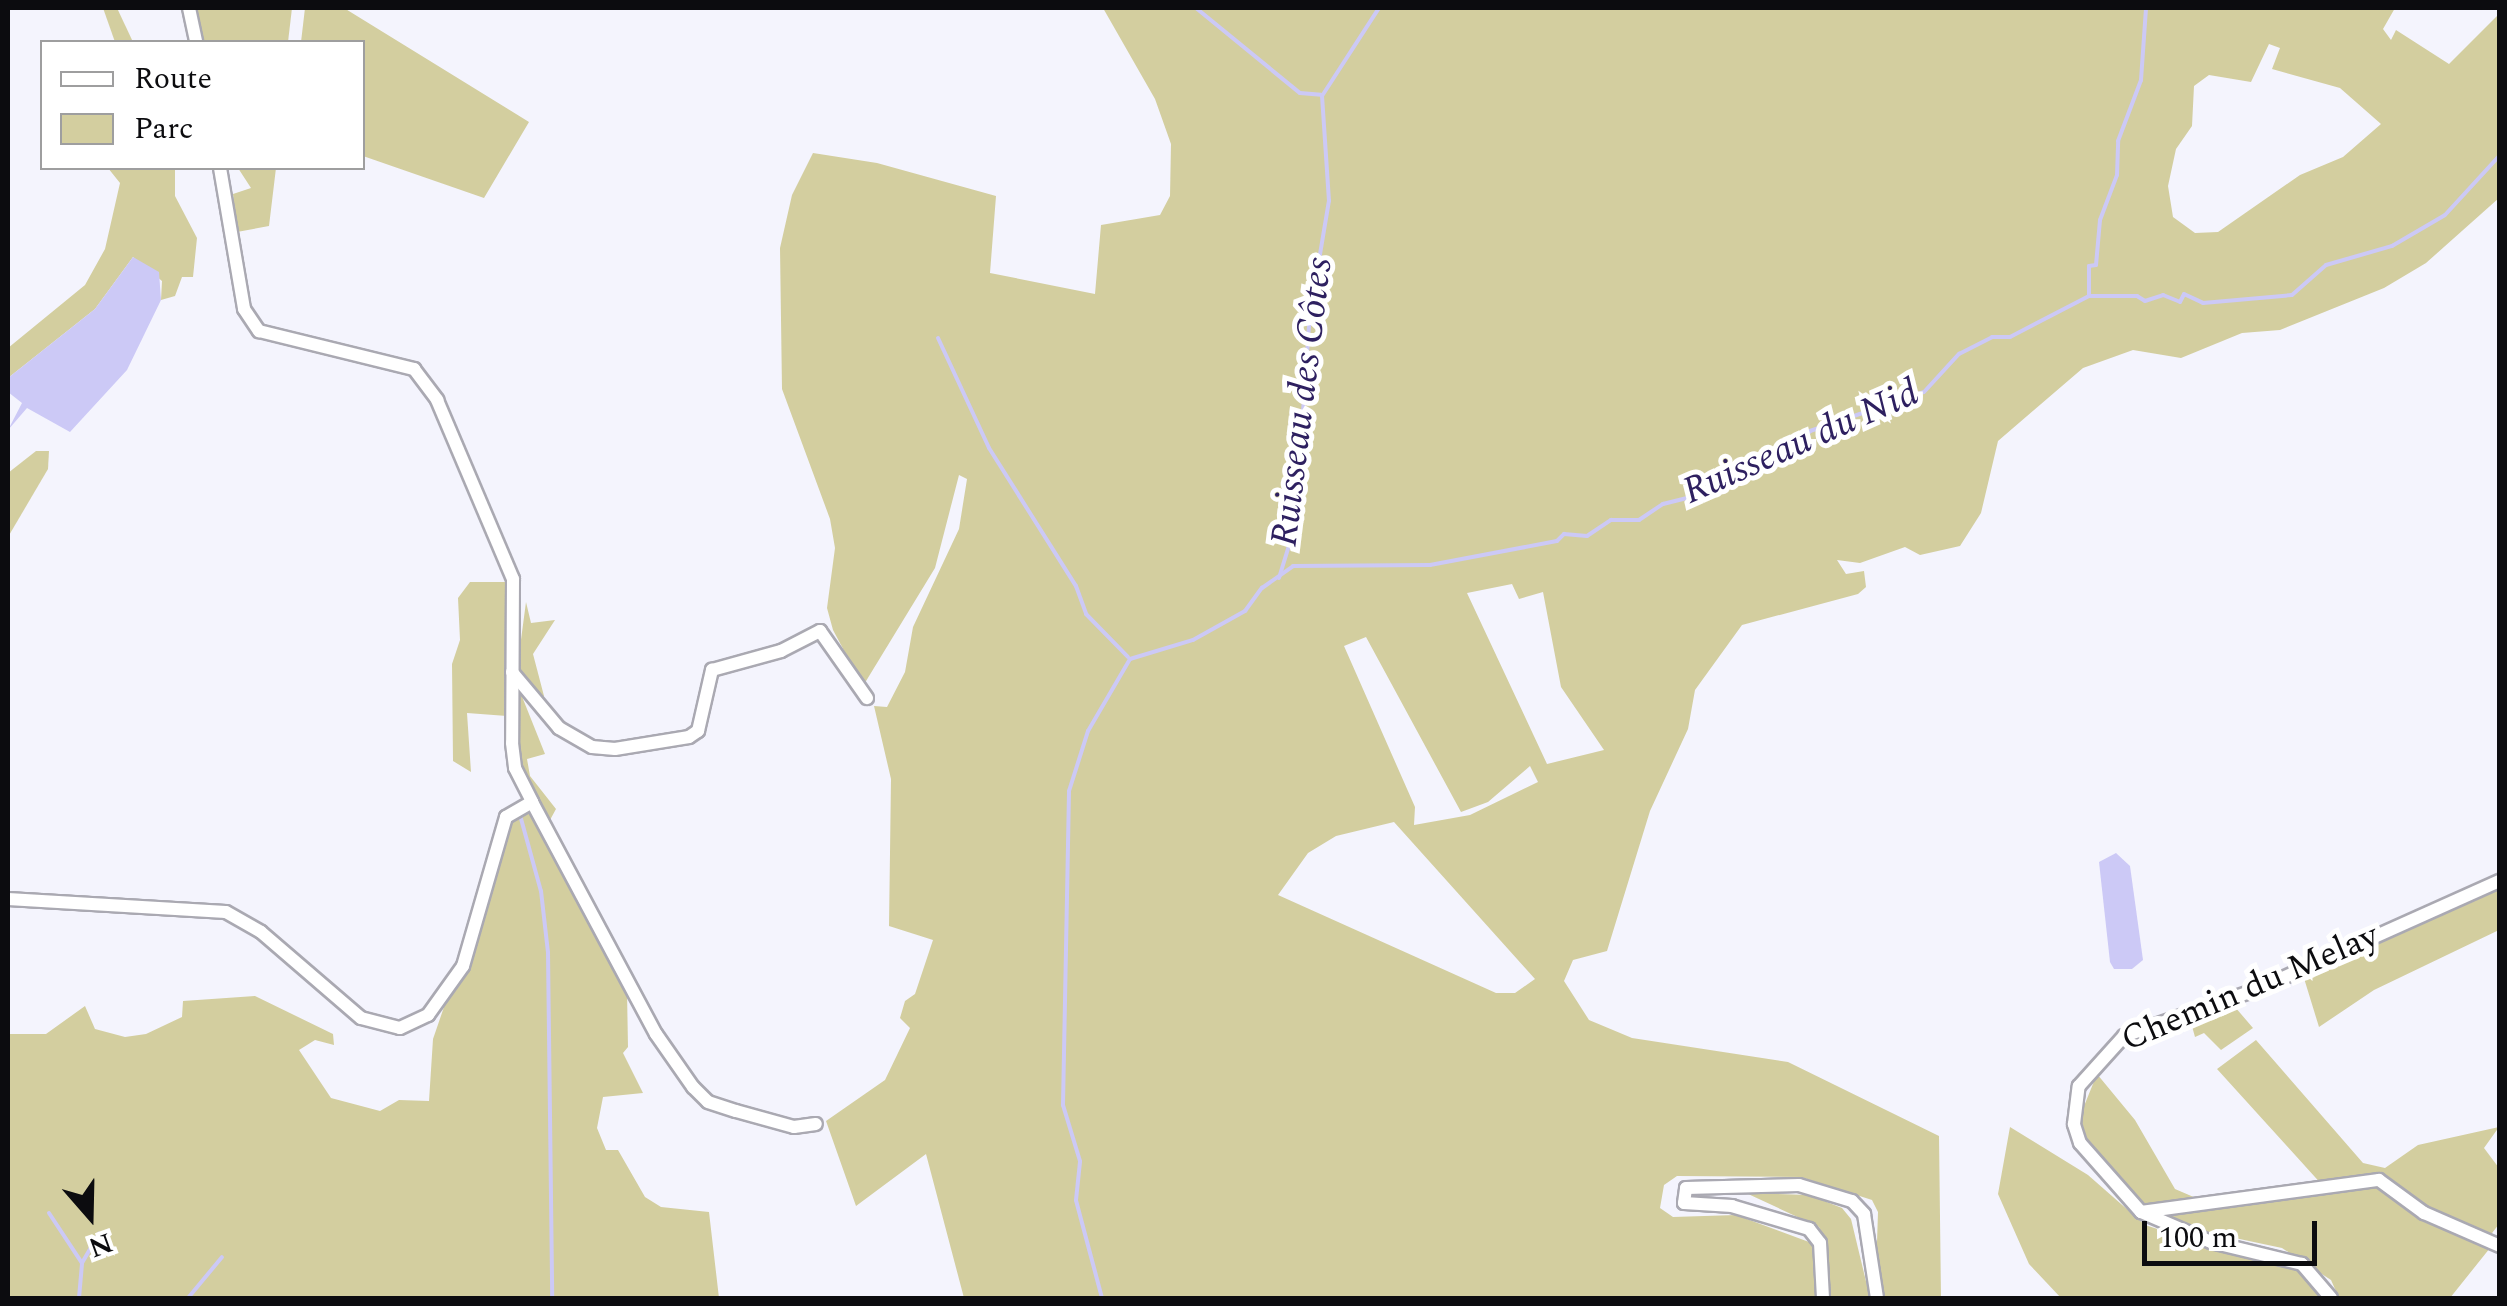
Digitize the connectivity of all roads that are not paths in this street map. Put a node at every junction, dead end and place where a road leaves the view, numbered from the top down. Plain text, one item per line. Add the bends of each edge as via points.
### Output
1 (189, 8) edge
2 (196, 40) edge
3 (220, 170) edge
4 (512, 672) junction
5 (867, 698) dead end
6 (532, 802) junction
7 (2500, 881) edge
8 (8, 899) edge
9 (816, 1124) dead end
10 (2140, 1212) junction
11 (2500, 1246) edge
12 (1823, 1298) edge
13 (1877, 1298) edge
14 (2331, 1298) edge

1 - 2 street
3 - 4 street via 244,309 258,331 398,364 424,377 513,580
4 - 5 street via 559,728 592,747 616,749 698,731 712,670 782,651 820,631
4 - 6 street via 515,768
6 - 8 street via 506,818 463,966 428,1015 400,1028 361,1018 261,932 226,912
6 - 9 street via 656,1034 693,1087 708,1102 736,1112 794,1127
7 - 10 street, Chemin du Melay via 2275,982 2154,1022 2111,1046 2080,1086 2074,1124 2096,1167
10 - 11 street via 2379,1180 2424,1213
10 - 14 street, Chemin du Melay via 2192,1237 2302,1264
12 - 13 street via 1820,1243 1809,1230 1732,1206 1684,1203 1686,1188 1800,1186 1852,1201 1869,1232

